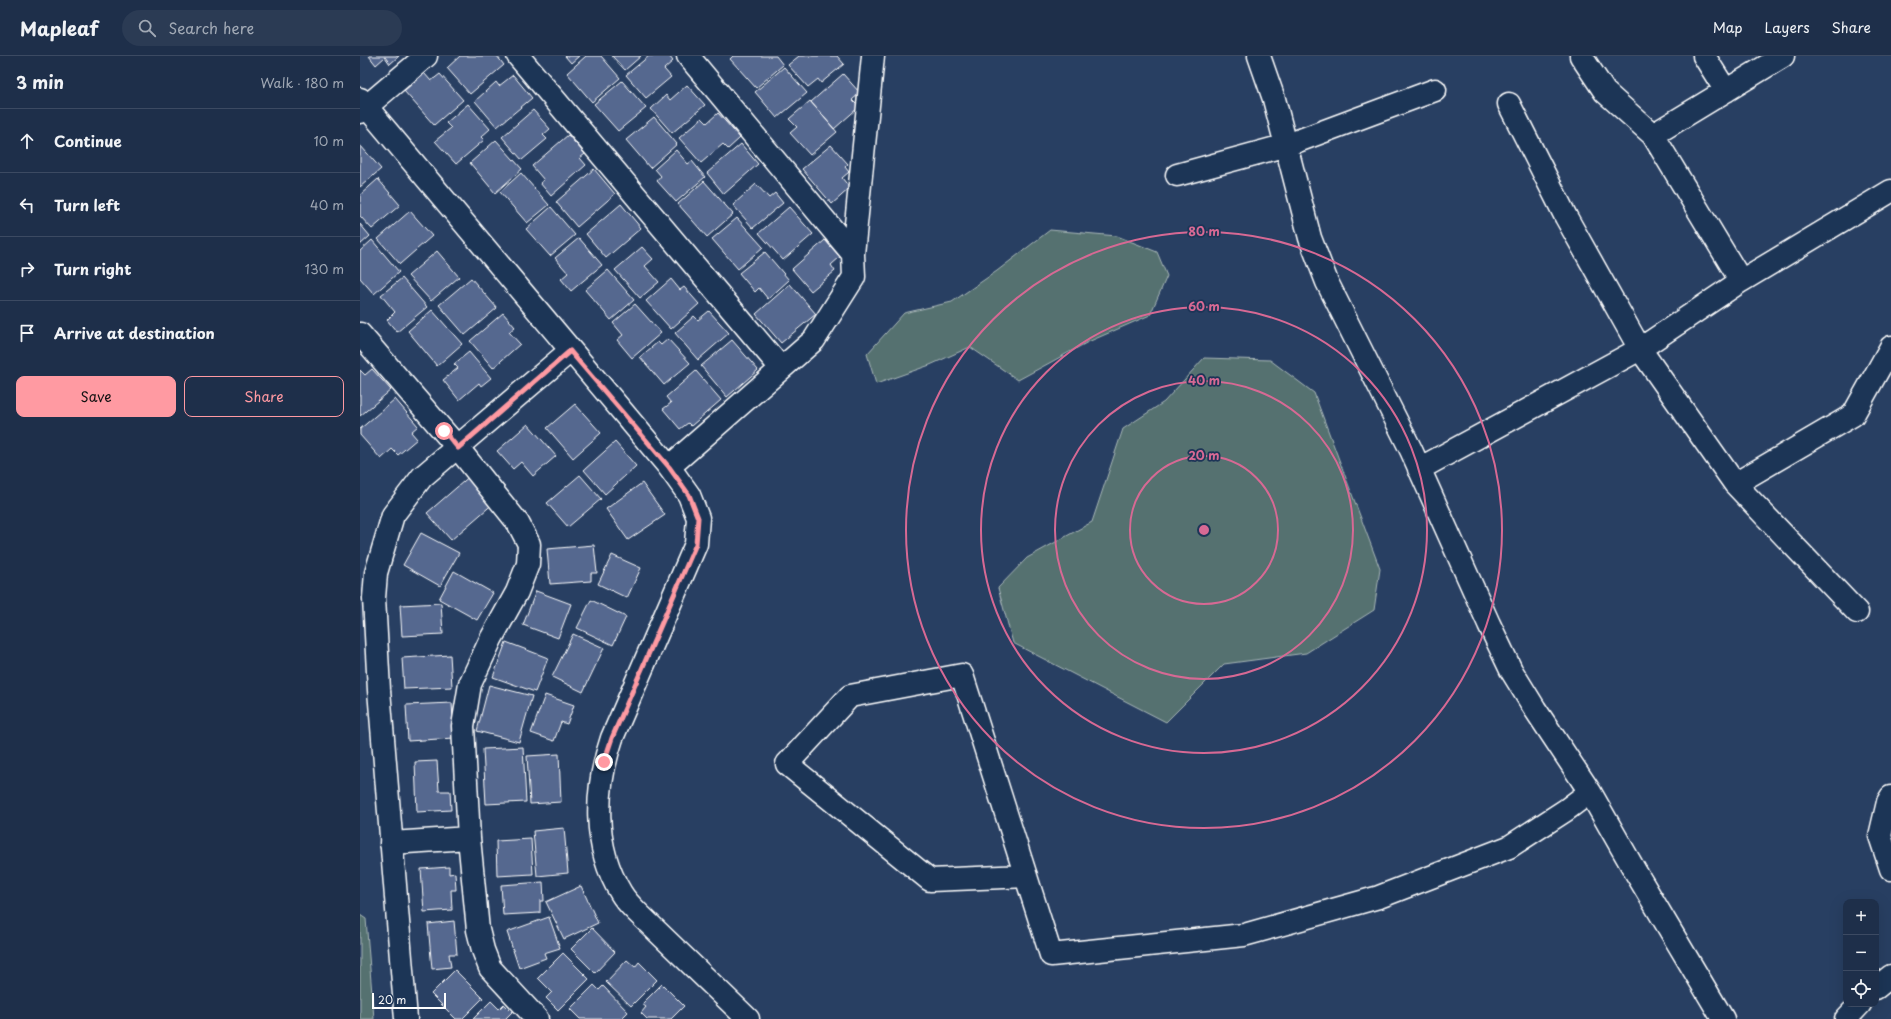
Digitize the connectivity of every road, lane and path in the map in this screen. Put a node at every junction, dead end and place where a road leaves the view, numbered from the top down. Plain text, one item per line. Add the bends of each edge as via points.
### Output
1 (426, 56) edge
2 (518, 56) edge
3 (688, 56) edge
4 (1259, 56) edge
5 (1580, 56) edge
6 (1704, 56) edge
7 (1783, 56) edge
8 (869, 60) edge
9 (1435, 90) dead end
10 (1726, 90) junction
11 (1509, 104) dead end
12 (362, 106) edge
13 (1653, 135) junction
14 (1287, 145) junction
15 (1177, 175) dead end
16 (1891, 191) edge
17 (853, 254) junction
18 (1741, 281) junction
19 (360, 334) edge
20 (1891, 347) edge
21 (1640, 349) junction
22 (570, 351) junction
23 (781, 368) junction
24 (458, 448) junction
25 (669, 467) junction
26 (1419, 469) junction
27 (1735, 484) junction
28 (1857, 612) dead end
29 (1590, 792) junction
30 (1891, 797) edge
31 (469, 838) junction
32 (391, 843) junction
33 (1891, 869) edge
34 (1026, 876) junction
35 (1891, 976) edge
36 (1879, 986) edge
37 (1857, 1007) edge
38 (406, 1019) edge
39 (537, 1019) edge
40 (748, 1019) edge
41 (1723, 1019) edge
42 (1846, 1019) edge

1 - 12 street
2 - 23 street
3 - 17 street
4 - 14 street
5 - 13 street via 1605,92
6 - 10 street
7 - 10 street
8 - 17 street
9 - 14 street
10 - 13 street
11 - 21 street via 1566,217
12 - 22 street
13 - 18 street
14 - 15 street
14 - 26 street via 1310,238 1327,282
16 - 18 street
17 - 23 street via 854,277 814,340
18 - 21 street
19 - 24 street
20 - 27 street via 1853,415
21 - 26 street
21 - 27 street
22 - 24 street
22 - 25 street
23 - 25 street
24 - 31 street via 518,523 529,544 528,564 517,592 470,684 465,708 462,726
24 - 32 street via 422,478 393,516 376,573 374,606
25 - 40 street via 689,495 698,518 696,544 604,762 598,817 601,842 609,869 625,898
26 - 29 street via 1511,670
27 - 28 street
29 - 34 street via 1510,848 1379,898 1244,935 1051,955
29 - 41 street
30 - 33 street via 1880,836
31 - 32 street
31 - 39 street via 478,930 483,950 490,968
32 - 38 street
34 - 34 street via 930,880 787,764 850,696 962,675
35 - 36 street
37 - 42 street

